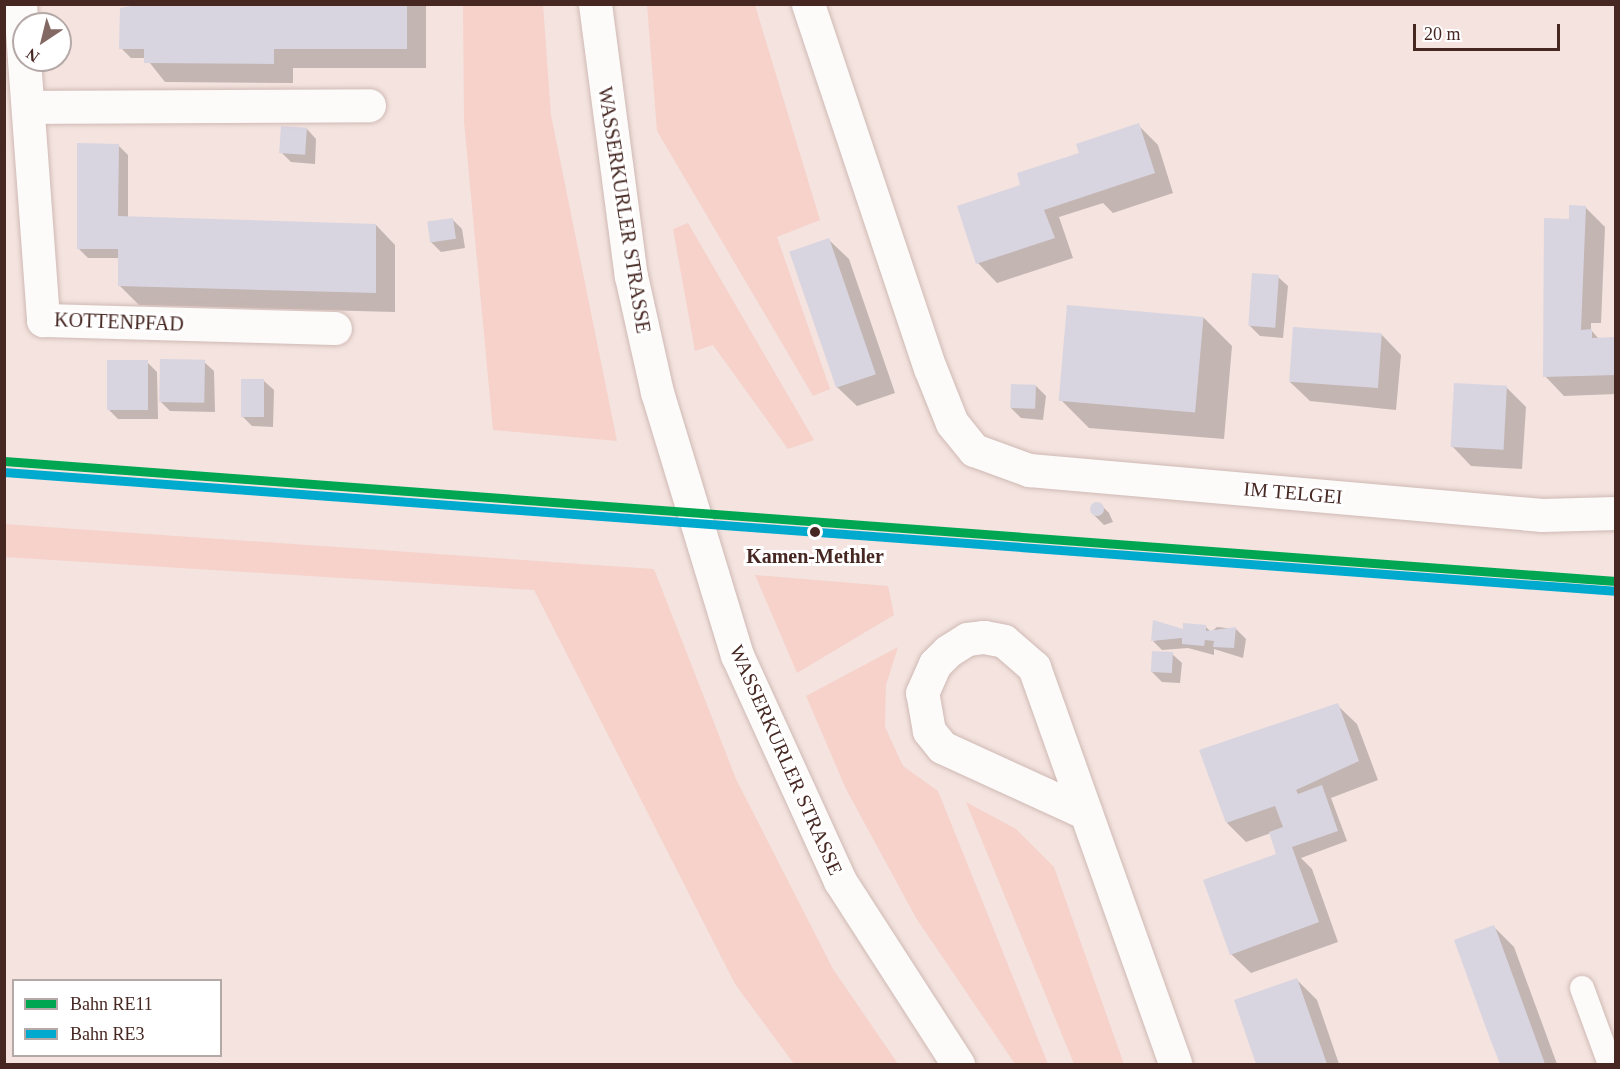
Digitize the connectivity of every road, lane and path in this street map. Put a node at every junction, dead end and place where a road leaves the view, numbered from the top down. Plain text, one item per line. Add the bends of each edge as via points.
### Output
1 (595, 4) edge
2 (808, 4) edge
3 (25, 72) edge
4 (369, 105) dead end
5 (28, 107) junction
6 (335, 328) dead end
7 (1616, 513) edge
8 (1086, 813) junction
9 (1582, 988) dead end
10 (958, 1065) edge
11 (1175, 1065) edge
12 (1610, 1065) edge

1 - 10 street, WASSERKURLER STRASSE via 631,276 657,392 737,655 840,881
2 - 7 street, IM TELGEI via 930,368 952,423 974,450 1029,470 1542,515
3 - 5 street, KOTTENPFAD
4 - 5 street
5 - 6 street, KOTTENPFAD via 43,320
8 - 8 street via 942,747 928,731 922,693 935,664 948,651 967,639 1004,640 1034,667
8 - 11 street
9 - 12 lane

